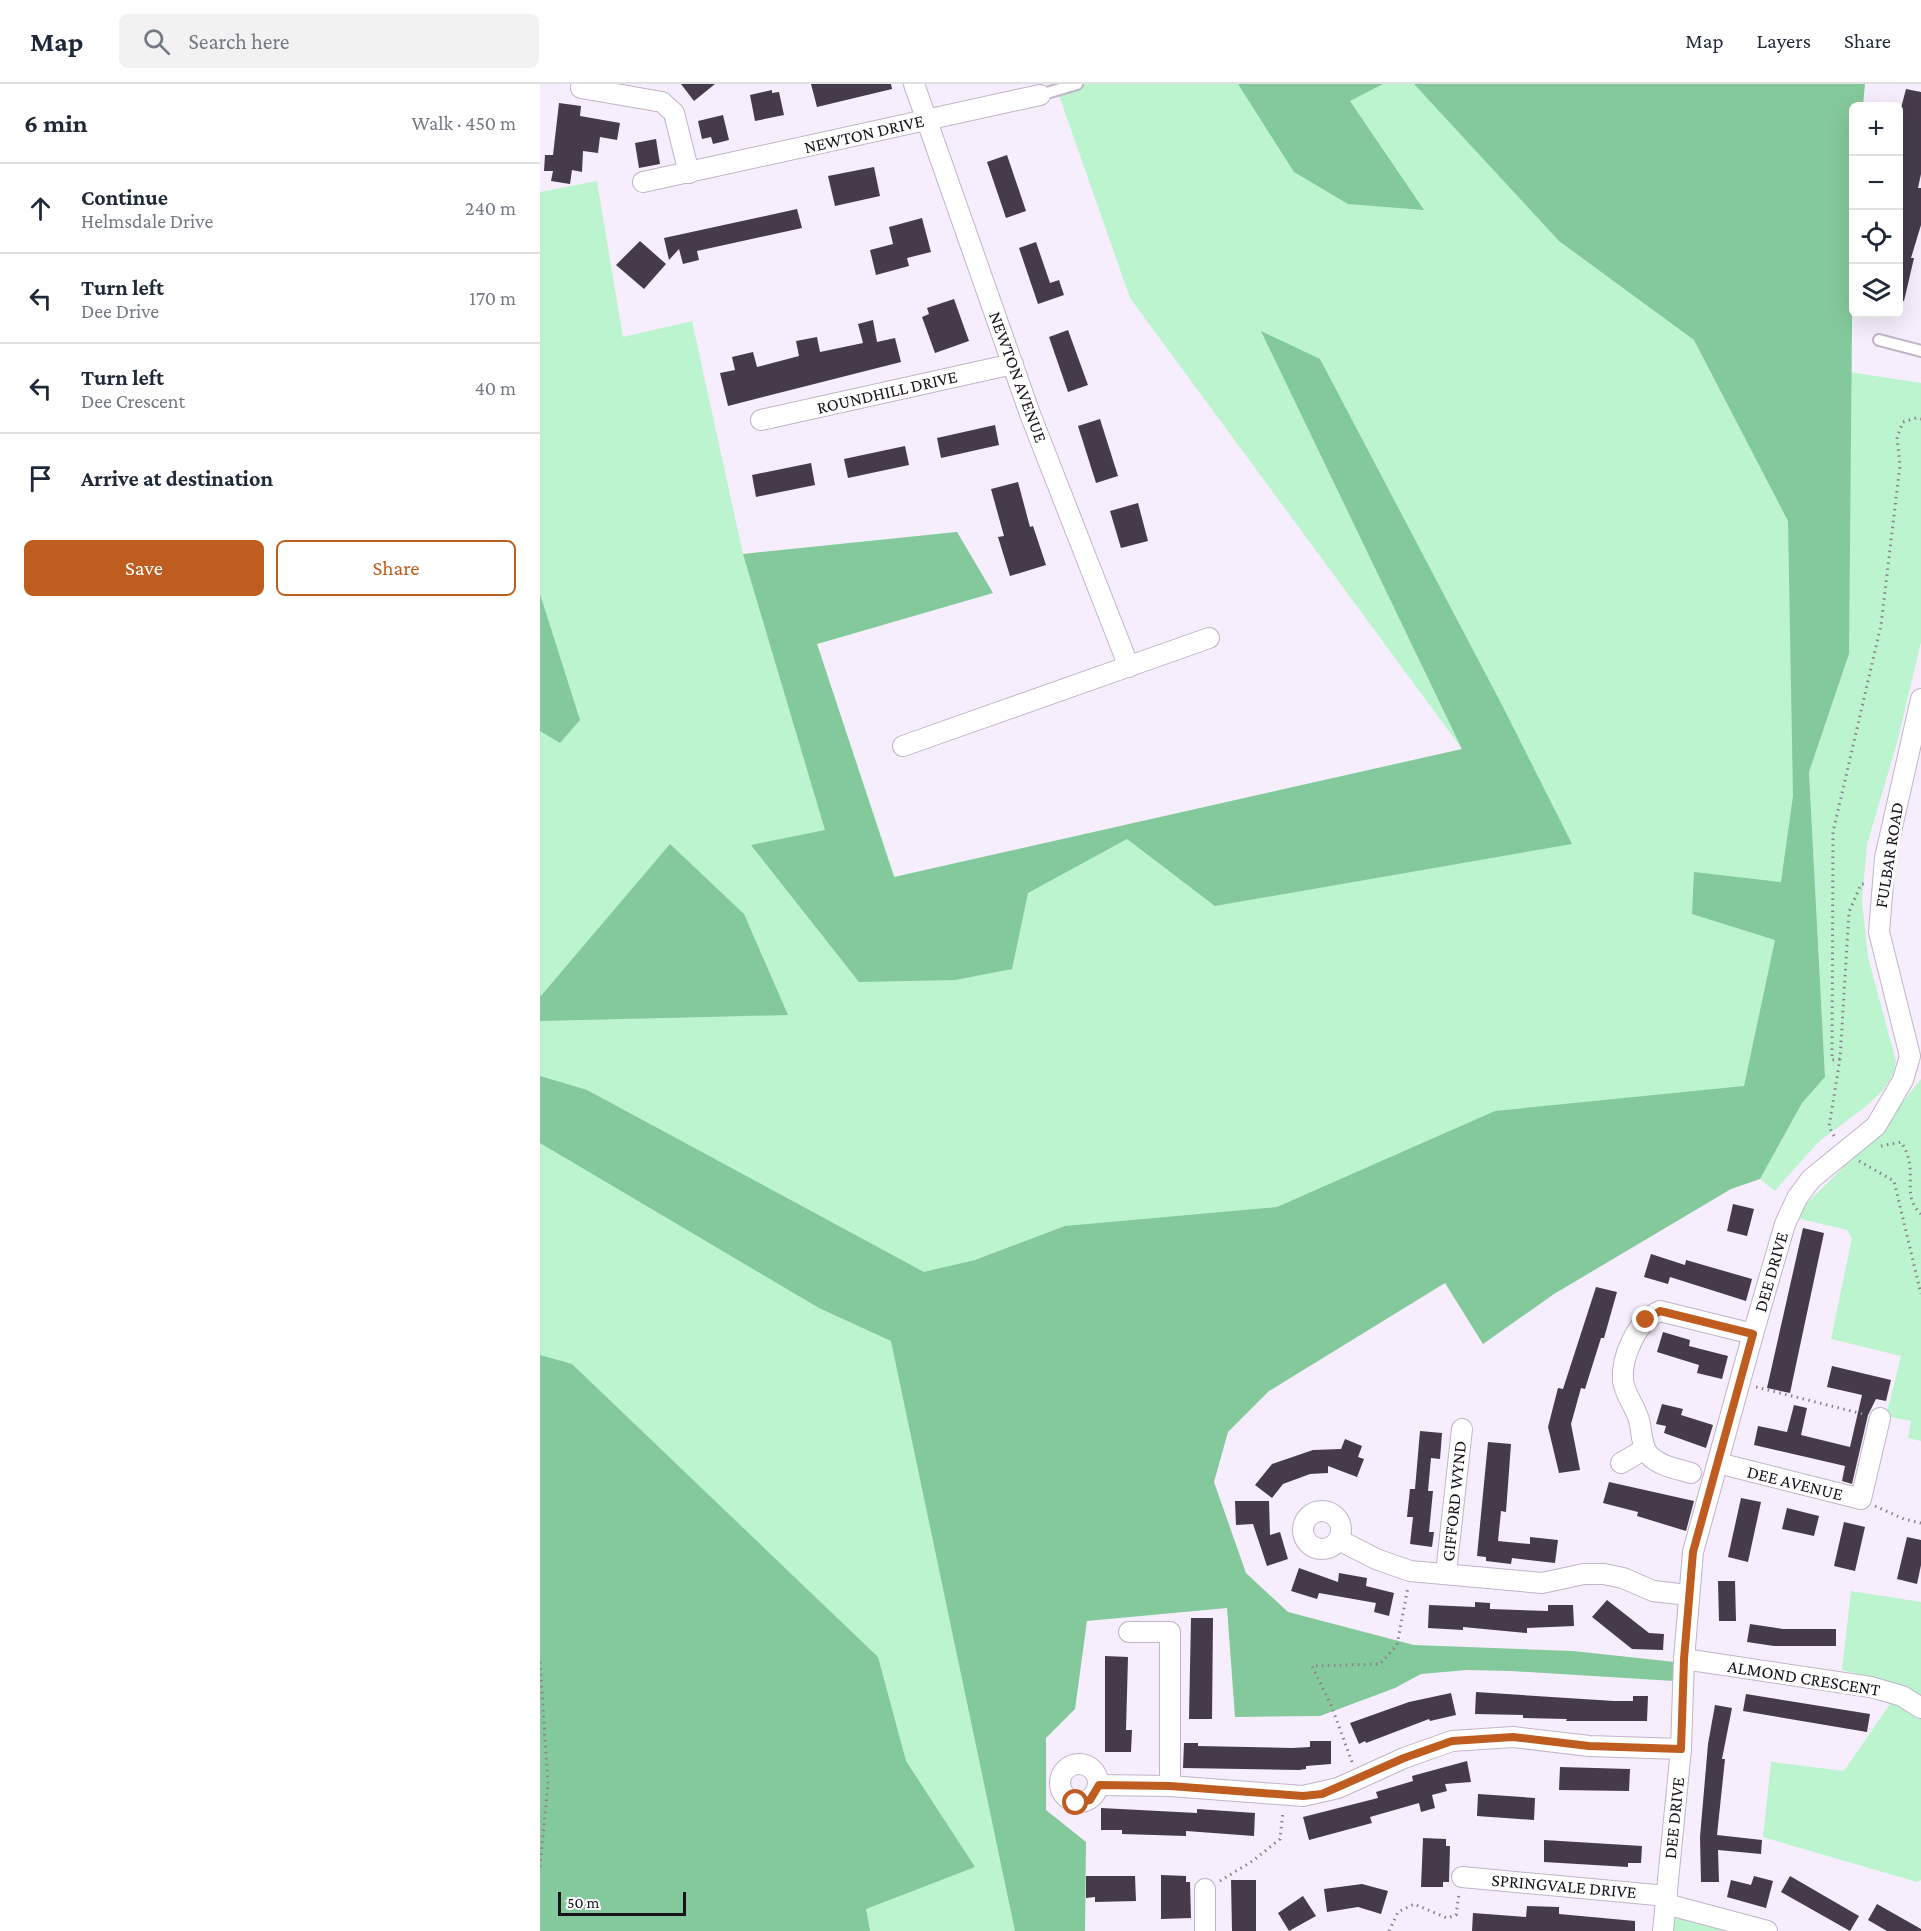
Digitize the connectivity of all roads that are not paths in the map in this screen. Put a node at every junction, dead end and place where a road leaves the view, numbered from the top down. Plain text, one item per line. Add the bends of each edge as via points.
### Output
1 (914, 84) edge
2 (1077, 84) edge
3 (581, 88) dead end
4 (1040, 95) joint
5 (927, 119) junction
6 (689, 173) junction
7 (643, 183) dead end
8 (1878, 340) dead end
9 (1921, 351) edge
10 (1013, 364) junction
11 (760, 420) dead end
12 (1209, 638) dead end
13 (1130, 666) junction
14 (1921, 699) edge
15 (903, 746) dead end
16 (1915, 746) edge
17 (1903, 1080) joint
18 (1753, 1334) junction
19 (1880, 1418) road end
20 (1462, 1429) dead end
21 (1645, 1449) junction
22 (1621, 1463) dead end
23 (1718, 1463) junction
24 (1691, 1473) dead end
25 (1339, 1540) dead end
26 (1446, 1573) junction
27 (1688, 1595) junction
28 (1129, 1632) dead end
29 (1684, 1659) junction
30 (1921, 1708) edge
31 (1681, 1749) junction
32 (1099, 1785) dead end
33 (1170, 1786) junction
34 (1462, 1877) road end
35 (1205, 1889) road end
36 (1666, 1900) junction
37 (1205, 1931) edge
38 (1664, 1931) edge
39 (1767, 1931) edge

1 - 5 street, NEWTON AVENUE
2 - 4 lane
3 - 6 street via 662,102 674,113
4 - 5 street, NEWTON DRIVE
5 - 6 street, NEWTON DRIVE
5 - 10 street, NEWTON AVENUE
6 - 7 street, NEWTON DRIVE
8 - 9 lane
10 - 11 street, ROUNDHILL DRIVE
10 - 13 street, NEWTON AVENUE
12 - 13 street
13 - 15 street
14 - 16 street, FULBAR ROAD
16 - 17 street, FULBAR ROAD via 1881,884 1878,932 1911,1056
17 - 18 street, DEE DRIVE via 1876,1126 1812,1179 1797,1198 1785,1224
18 - 21 street via 1660,1311 1646,1320 1623,1370 1626,1393 1637,1415
18 - 23 street, DEE DRIVE
19 - 23 street, DEE AVENUE via 1861,1499
20 - 26 street, GIFFORD WYND
21 - 22 street
21 - 24 street via 1659,1462
23 - 27 street, DEE DRIVE via 1693,1552
25 - 26 street, GIFFORD WYND via 1376,1559 1410,1570
26 - 27 street, GIFFORD WYND via 1542,1583 1604,1574 1653,1591
27 - 29 street, DEE DRIVE
28 - 33 street via 1170,1632
29 - 30 street, ALMOND CRESCENT via 1871,1687 1902,1696
29 - 31 street, DEE DRIVE
31 - 33 street via 1481,1738 1430,1748 1322,1794 1281,1795
31 - 36 street, DEE DRIVE
32 - 33 street
34 - 36 street, SPRINGVALE DRIVE
35 - 37 street
36 - 38 street, DEE DRIVE
36 - 39 street, SPRINGVALE DRIVE

